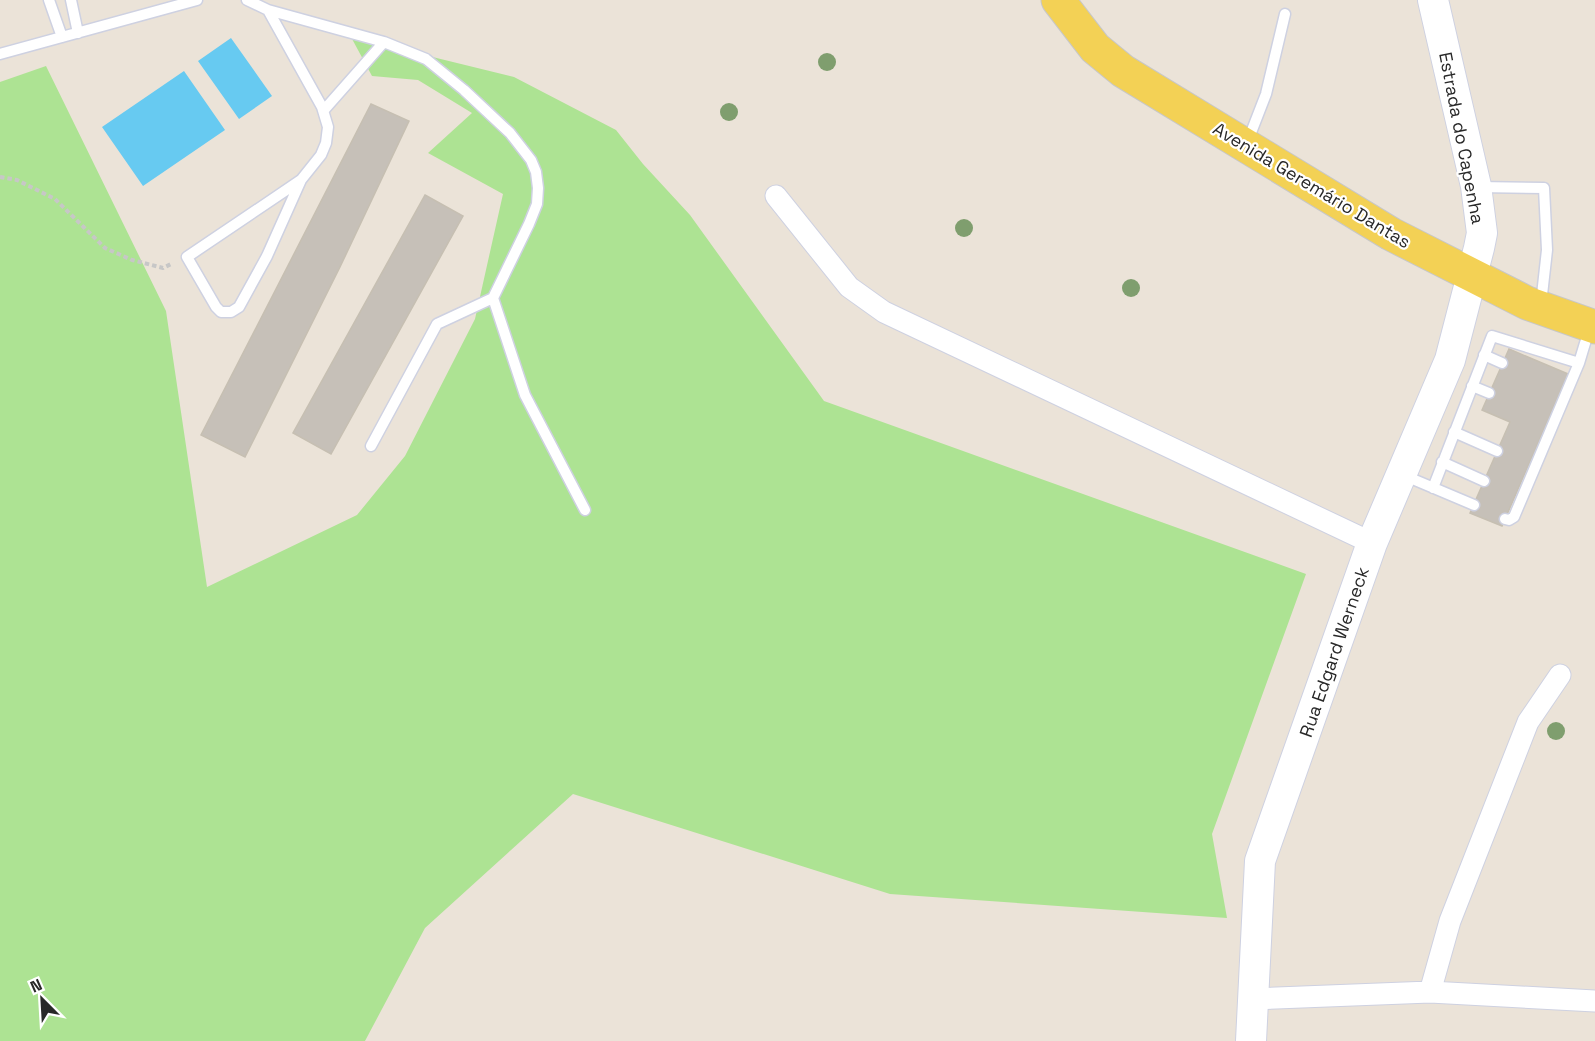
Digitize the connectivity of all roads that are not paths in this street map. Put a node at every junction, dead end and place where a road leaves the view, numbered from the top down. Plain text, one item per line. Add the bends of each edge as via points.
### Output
1 (49, 0) edge
2 (71, 0) edge
3 (198, 0) edge
4 (1058, 0) edge
5 (1433, 0) edge
6 (253, 1) edge
7 (268, 10) junction
8 (1285, 14) dead end
9 (78, 33) junction
10 (62, 37) junction
11 (384, 42) junction
12 (0, 54) edge
13 (324, 110) junction
14 (1246, 147) junction
15 (301, 180) junction
16 (1476, 186) junction
17 (776, 196) dead end
18 (1473, 275) junction
19 (493, 298) junction
20 (1540, 308) junction
21 (1593, 326) edge
22 (1484, 355) junction
23 (1502, 363) dead end
24 (1579, 363) junction
25 (1472, 386) junction
26 (1489, 393) dead end
27 (1454, 432) junction
28 (371, 446) dead end
29 (1497, 451) dead end
30 (1442, 462) junction
31 (1402, 475) junction
32 (1484, 481) dead end
33 (1433, 488) junction
34 (1473, 506) dead end
35 (585, 510) dead end
36 (1505, 519) dead end
37 (1372, 543) junction
38 (1560, 675) dead end
39 (1431, 992) junction
40 (1252, 999) junction
41 (1595, 1002) edge
42 (1251, 1041) edge

1 - 10 lane
2 - 9 lane
3 - 9 lane
4 - 14 main road, Avenida Geremário Dantas via 1095,48 1123,70
5 - 16 street, Estrada do Capenha
6 - 7 lane
7 - 11 lane
7 - 13 lane
8 - 14 lane via 1266,94
9 - 10 lane
10 - 12 lane
11 - 13 lane
11 - 19 lane via 426,59 445,73 510,133 536,172 537,204
13 - 15 lane via 326,143
14 - 18 main road, Avenida Geremário Dantas via 1358,216
15 - 15 lane via 267,256 235,310 226,313 216,308 187,257
16 - 18 street, Estrada do Capenha via 1482,233
16 - 20 lane via 1544,188 1547,250
17 - 37 street via 849,287 884,312
18 - 20 main road, Avenida Geremário Dantas
18 - 31 street, Rua Edgard Werneck via 1449,360
19 - 28 lane via 437,324
19 - 35 lane via 525,395
20 - 21 main road, Avenida Geremário Dantas
21 - 24 lane
22 - 23 lane
22 - 24 lane via 1495,336
22 - 25 lane
24 - 36 lane via 1519,496 1514,517
25 - 26 lane
25 - 27 lane
27 - 29 lane
27 - 30 lane
30 - 32 lane
30 - 33 lane
31 - 33 lane
31 - 37 street, Rua Edgard Werneck
33 - 34 lane
37 - 40 street, Rua Edgard Werneck via 1260,861
38 - 39 street via 1528,722 1450,921
39 - 40 street
39 - 41 street
40 - 42 street, Rua Edgard Werneck

